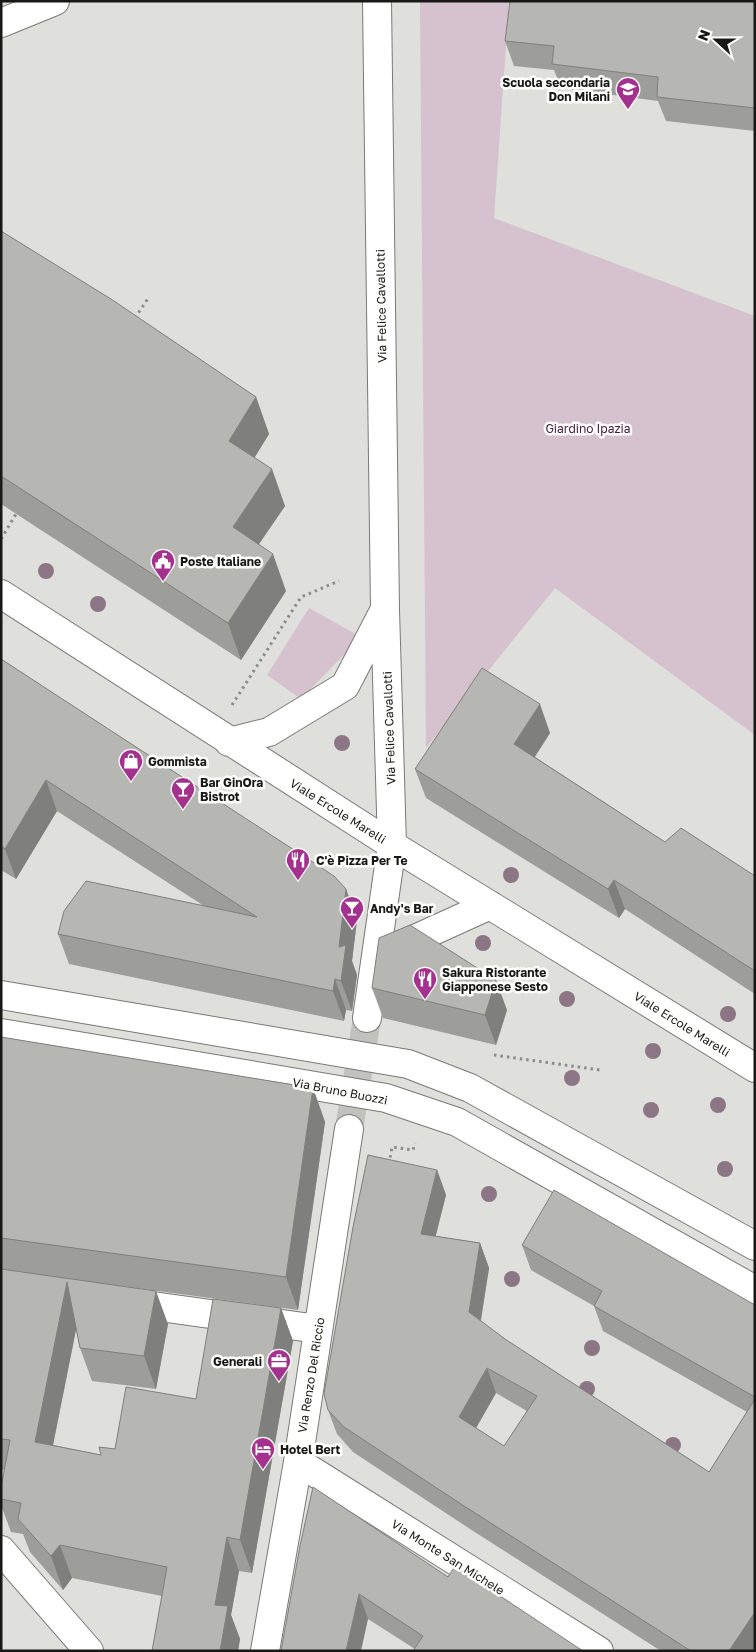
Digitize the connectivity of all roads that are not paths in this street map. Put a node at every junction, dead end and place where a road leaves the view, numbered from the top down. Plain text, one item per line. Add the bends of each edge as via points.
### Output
1 (55, 1) edge
2 (377, 1) edge
3 (1, 23) edge
4 (1, 594) edge
5 (384, 610) junction
6 (222, 737) junction
7 (392, 845) junction
8 (490, 905) junction
9 (376, 957) junction
10 (1, 995) edge
11 (367, 1018) tunnel mouth
12 (1, 1033) edge
13 (755, 1068) edge
14 (349, 1129) tunnel mouth
15 (755, 1246) edge
16 (755, 1290) edge
17 (99, 1299) edge
18 (318, 1329) junction
19 (298, 1462) junction
20 (1, 1550) edge
21 (88, 1651) edge
22 (266, 1651) edge
23 (599, 1651) edge

1 - 3 street
2 - 5 street, Via Felice Cavallotti
4 - 6 street, Viale Ercole Marelli
5 - 6 street, Via Felice Cavallotti via 345,686 269,732
5 - 7 street, Via Felice Cavallotti
6 - 7 street, Viale Ercole Marelli
7 - 8 street, Viale Ercole Marelli
7 - 9 street
8 - 9 street
8 - 13 street, Viale Ercole Marelli
9 - 11 street
10 - 15 street via 408,1064 470,1088
12 - 16 street, Via Bruno Buozzi via 386,1098 456,1122
14 - 18 street, Via Renzo Del Riccio
17 - 18 street
18 - 19 street, Via Renzo Del Riccio
19 - 22 street, Via Renzo Del Riccio
19 - 23 street, Via Monte San Michele
20 - 21 street

